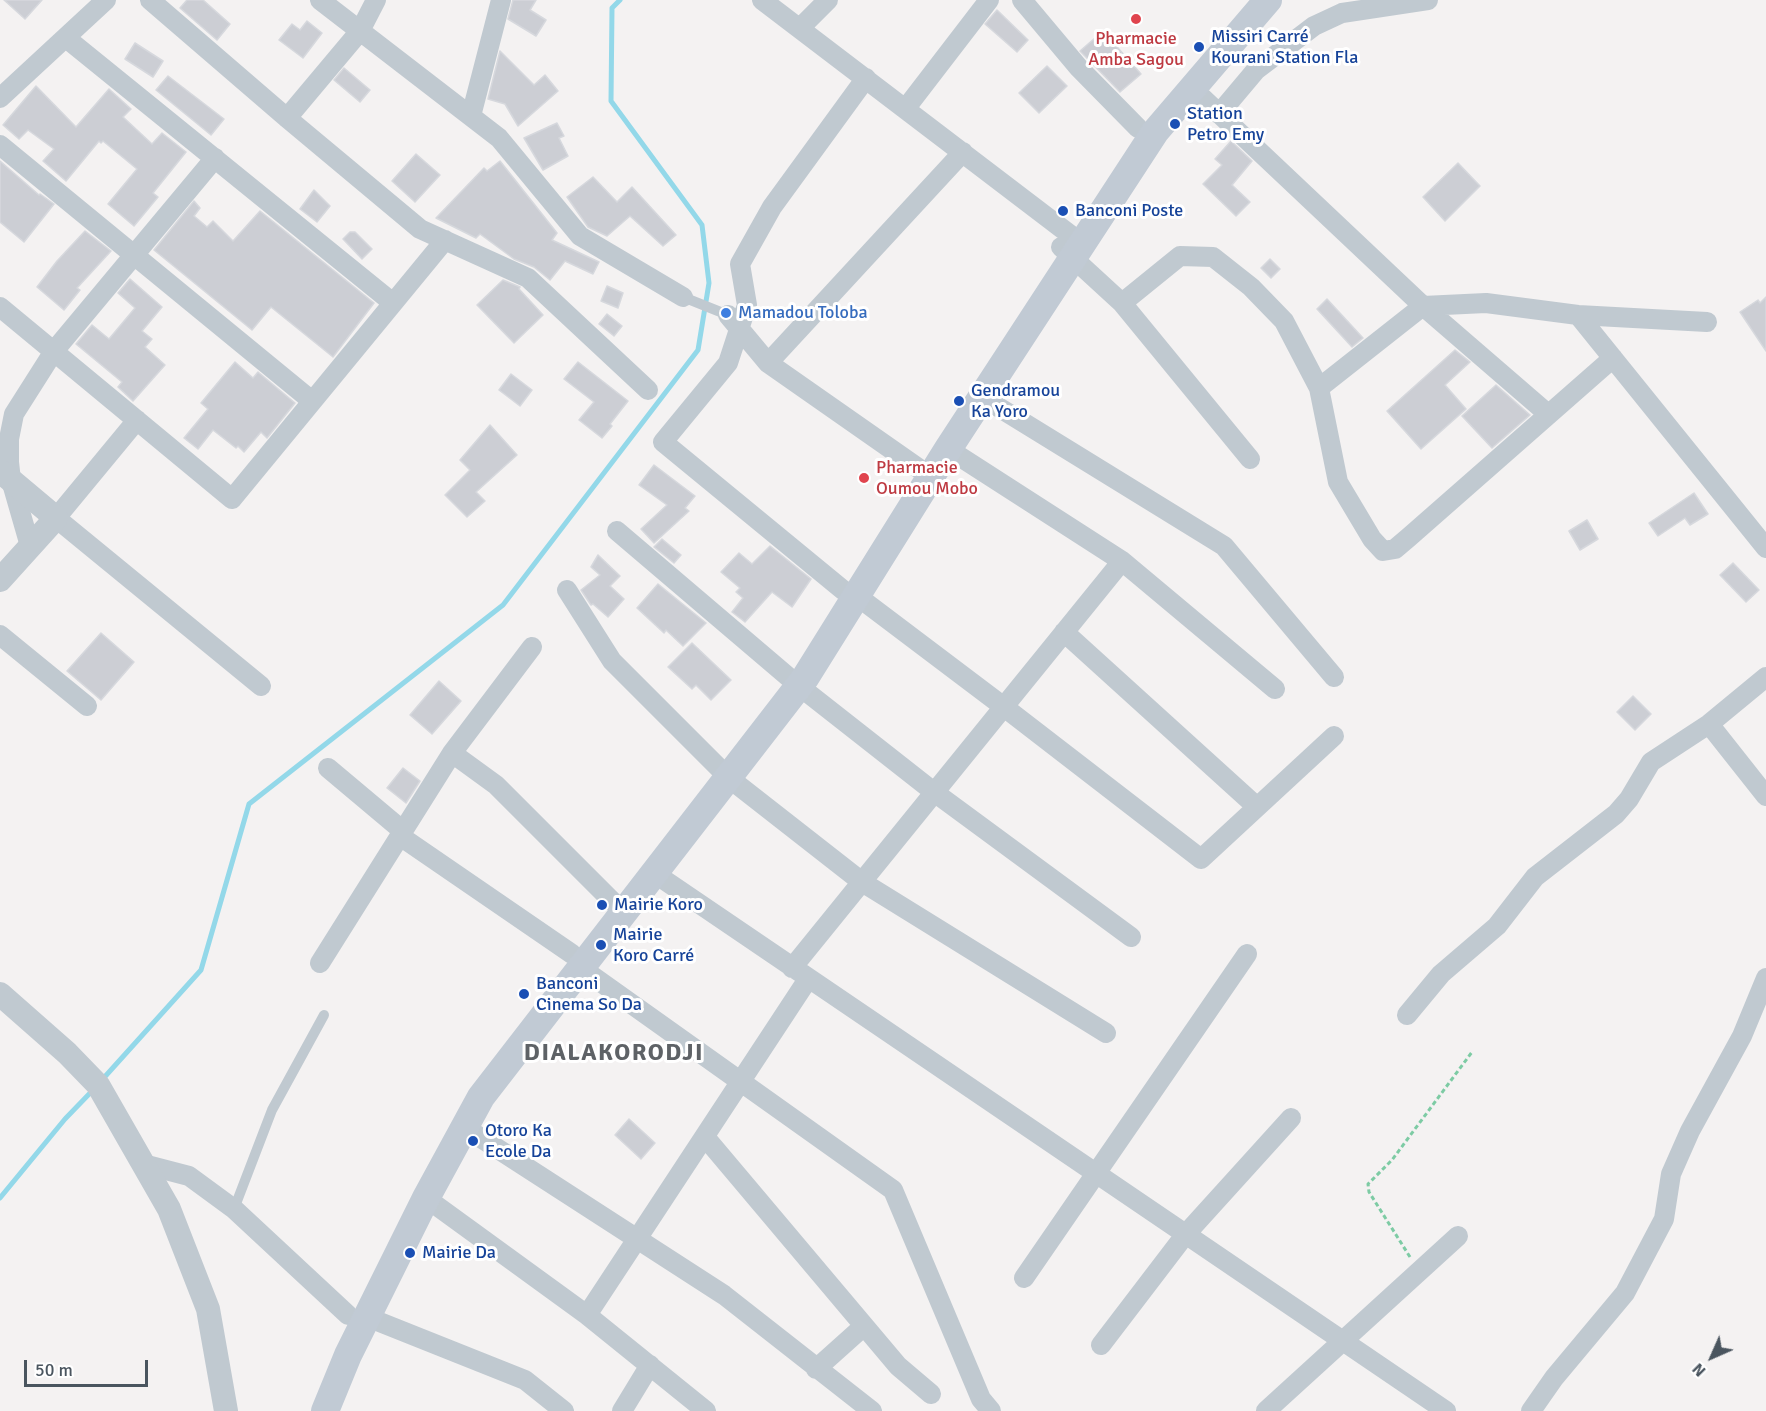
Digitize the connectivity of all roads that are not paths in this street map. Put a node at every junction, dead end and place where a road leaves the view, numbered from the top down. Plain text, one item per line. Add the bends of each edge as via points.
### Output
1 (106, 0) edge
2 (150, 0) edge
3 (320, 0) edge
4 (376, 0) edge
5 (501, 0) edge
6 (762, 0) edge
7 (828, 0) edge
8 (990, 0) edge
9 (1022, 0) edge
10 (1250, 0) edge
11 (1268, 0) edge
12 (1428, 0) edge
13 (800, 28) junction
14 (360, 31) junction
15 (66, 38) junction
16 (866, 78) junction
17 (1192, 88) junction
18 (0, 98) edge
19 (906, 108) junction
20 (1219, 114) junction
21 (471, 116) junction
22 (287, 118) junction
23 (1138, 128) junction
24 (0, 145) edge
25 (963, 152) junction
26 (215, 158) junction
27 (445, 240) junction
28 (1071, 245) junction
29 (134, 255) junction
30 (683, 297) joint
31 (393, 303) junction
32 (1122, 303) junction
33 (1423, 306) junction
34 (0, 307) edge
35 (1578, 315) junction
36 (734, 322) junction
37 (1707, 322) dead end
38 (54, 351) junction
39 (1613, 358) junction
40 (768, 363) junction
41 (1319, 387) junction
42 (648, 390) dead end
43 (982, 397) junction
44 (312, 401) junction
45 (1548, 414) junction
46 (137, 420) junction
47 (948, 449) junction
48 (1250, 459) dead end
49 (924, 473) junction
50 (6, 475) edge
51 (56, 518) junction
52 (617, 531) dead end
53 (30, 546) junction
54 (1766, 548) edge
55 (1122, 561) junction
56 (0, 580) edge
57 (567, 590) dead end
58 (850, 593) junction
59 (1064, 632) junction
60 (0, 635) edge
61 (532, 647) dead end
62 (1334, 677) dead end
63 (1766, 677) edge
64 (793, 681) junction
65 (261, 686) dead end
66 (1275, 689) dead end
67 (87, 706) dead end
68 (1004, 706) junction
69 (1709, 724) junction
70 (1334, 736) dead end
71 (452, 753) junction
72 (328, 768) dead end
73 (724, 773) junction
74 (934, 792) junction
75 (1766, 796) edge
76 (1257, 807) junction
77 (401, 833) junction
78 (654, 873) junction
79 (862, 882) junction
80 (613, 902) junction
81 (1131, 937) dead end
82 (1247, 954) dead end
83 (576, 961) junction
84 (320, 963) dead end
85 (792, 968) junction
86 (1766, 978) edge
87 (808, 979) junction
88 (0, 994) edge
89 (324, 1015) dead end
90 (1407, 1015) dead end
91 (1106, 1033) dead end
92 (741, 1082) junction
93 (1291, 1118) dead end
94 (465, 1127) junction
95 (705, 1137) junction
96 (143, 1164) junction
97 (1096, 1174) junction
98 (426, 1198) junction
99 (234, 1209) junction
100 (1185, 1234) junction
101 (1458, 1236) dead end
102 (638, 1238) junction
103 (1024, 1278) dead end
104 (587, 1315) junction
105 (358, 1316) junction
106 (864, 1326) junction
107 (1342, 1341) junction
108 (1101, 1345) dead end
109 (650, 1365) junction
110 (816, 1369) junction
111 (931, 1394) dead end
112 (226, 1411) edge
113 (322, 1411) edge
114 (564, 1411) edge
115 (622, 1411) edge
116 (706, 1411) edge
117 (872, 1411) edge
118 (991, 1411) edge
119 (1266, 1411) edge
120 (1446, 1411) edge
121 (1531, 1411) edge

1 - 15 street
2 - 22 street
3 - 14 street
4 - 14 street
5 - 21 street
6 - 13 street
7 - 13 street
8 - 19 street
9 - 23 street via 1079,68
10 - 23 main road
11 - 17 main road
12 - 20 street via 1342,13 1314,26 1256,70
13 - 16 street
14 - 21 street
14 - 22 street
15 - 18 street
15 - 26 street
16 - 19 street
16 - 36 street via 772,207 740,264 747,305
17 - 20 street
17 - 28 main road
19 - 25 street
20 - 33 street
21 - 30 street via 499,138 580,236
22 - 27 street via 420,229
23 - 28 main road
24 - 29 street
25 - 28 street
25 - 40 street
26 - 29 street
26 - 31 street
27 - 31 street
27 - 42 street via 528,278
28 - 32 street
28 - 43 main road
28 - 49 main road
29 - 38 street
29 - 44 street
30 - 36 lane
31 - 44 street
32 - 41 street via 1180,256 1212,257 1251,287 1284,321
32 - 48 street
33 - 35 street via 1486,303
33 - 41 street
33 - 45 street
34 - 38 street
35 - 37 street
35 - 39 street
36 - 40 street
36 - 58 street via 728,363 663,442
38 - 46 street
38 - 50 street via 14,414
39 - 45 street
39 - 54 street
40 - 49 street
41 - 45 street via 1338,482 1383,551 1395,549
43 - 47 main road
43 - 62 street via 1224,546
44 - 46 street via 232,499
46 - 51 street
47 - 49 main road
47 - 55 street
49 - 58 main road
50 - 51 street
50 - 53 street
51 - 53 street
51 - 65 street
52 - 64 street
53 - 56 street
55 - 59 street
55 - 66 street
57 - 73 street via 612,661
58 - 64 main road
58 - 68 street
59 - 68 street
59 - 76 street
60 - 67 street
61 - 71 street
63 - 69 street
64 - 73 main road
64 - 74 street
68 - 74 street
68 - 76 street via 1201,859
69 - 75 street
69 - 90 street via 1651,762 1616,814 1535,877 1497,926 1441,974
70 - 76 street
71 - 77 street
71 - 80 street via 496,785
72 - 77 street
73 - 78 main road
73 - 79 street
73 - 80 main road
74 - 79 street
74 - 81 street
77 - 83 street
77 - 84 street
78 - 83 main road
78 - 85 street
79 - 85 street
79 - 91 street
80 - 83 main road
82 - 97 street
83 - 92 street
83 - 94 main road via 481,1097
83 - 105 main road via 468,1089
85 - 87 street
86 - 121 street via 1742,1036 1690,1131 1671,1174 1664,1219 1625,1293
87 - 92 street
87 - 97 street
88 - 96 street via 68,1053 98,1085
89 - 99 lane via 272,1110
92 - 95 street
92 - 118 street via 893,1190 981,1399
93 - 100 street
94 - 98 main road
94 - 102 street
95 - 102 street
95 - 106 street
96 - 99 street via 189,1176
96 - 112 street via 169,1209 208,1309
97 - 100 street
97 - 103 street
98 - 104 street
98 - 105 main road
99 - 105 street
100 - 107 street
100 - 108 street
101 - 107 street
102 - 104 street
102 - 110 street via 724,1295
104 - 109 street
105 - 113 main road
105 - 114 street via 525,1380
106 - 110 street
106 - 111 street via 898,1366
107 - 119 street
107 - 120 street
109 - 115 street
109 - 116 street
110 - 117 street

